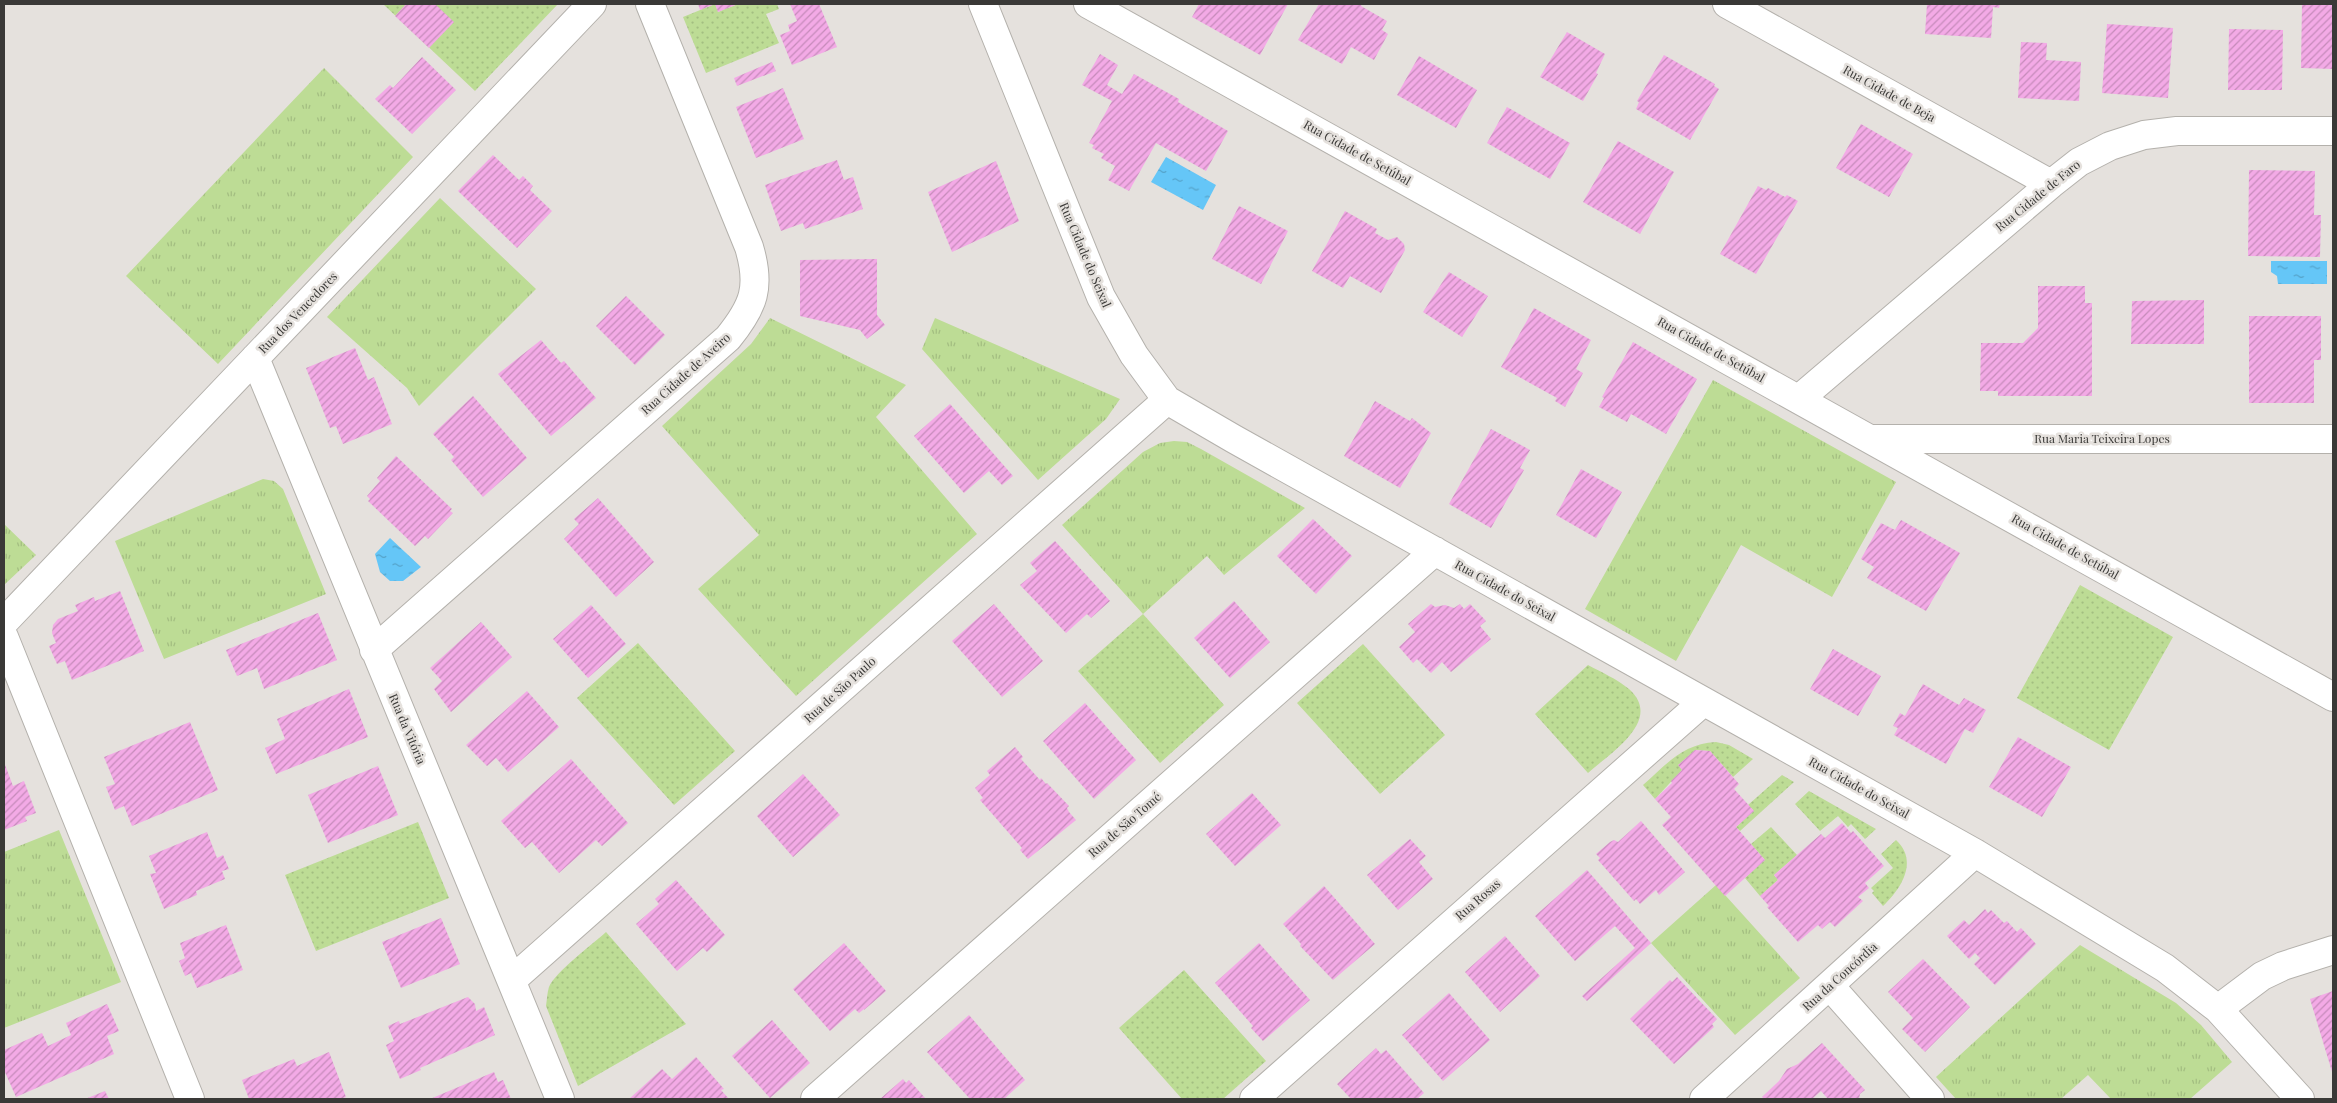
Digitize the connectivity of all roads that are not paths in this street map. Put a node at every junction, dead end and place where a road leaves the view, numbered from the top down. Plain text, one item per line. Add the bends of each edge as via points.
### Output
1 (592, 4) edge
2 (650, 4) edge
3 (983, 4) edge
4 (1088, 4) edge
5 (1728, 4) edge
6 (2333, 131) edge
7 (2051, 184) junction
8 (255, 358) junction
9 (1800, 399) junction
10 (1167, 400) junction
11 (1872, 439) junction
12 (2333, 439) edge
13 (1435, 551) junction
14 (4, 622) edge
15 (4, 637) edge
16 (374, 650) junction
17 (2333, 697) edge
18 (1703, 702) junction
19 (1975, 853) junction
20 (2333, 950) edge
21 (512, 980) junction
22 (1830, 986) junction
23 (2218, 1008) junction
24 (190, 1099) edge
25 (560, 1099) edge
26 (814, 1099) edge
27 (1254, 1099) edge
28 (1704, 1099) edge
29 (1930, 1099) edge
30 (2300, 1099) edge

1 - 8 street, Rua dos Vencedores
2 - 16 street, Rua Cidade de Aveiro via 756,269 754,293 744,319 728,338
3 - 10 street, Rua Cidade do Seixal via 1101,297 1134,355
4 - 9 street, Rua Cidade de Setúbal
5 - 7 street, Rua Cidade de Beja
6 - 7 street, Rua Cidade de Faro via 2177,131 2144,135 2110,146 2079,162
7 - 9 street, Rua Cidade de Faro
8 - 14 street, Rua dos Vencedores
8 - 16 street, Rua da Vitória
9 - 11 street, Rua Cidade de Setúbal
10 - 13 street, Rua Cidade do Seixal
10 - 21 street, Rua de São Paulo
11 - 12 street, Rua Maria Teixeira Lopes
11 - 17 street, Rua Cidade de Setúbal
13 - 18 street, Rua Cidade do Seixal
13 - 26 street, Rua de São Tomé
15 - 24 street
16 - 21 street, Rua da Vitória
18 - 19 street, Rua Cidade do Seixal
18 - 27 street, Rua Rosas
19 - 22 street, Rua da Concórdia
19 - 23 street, Rua Cidade do Seixal via 2165,968
20 - 23 street via 2282,966 2262,976
21 - 25 street, Rua da Vitória
22 - 28 street, Rua da Concórdia
22 - 29 street
23 - 30 street, Rua Cidade do Seixal

